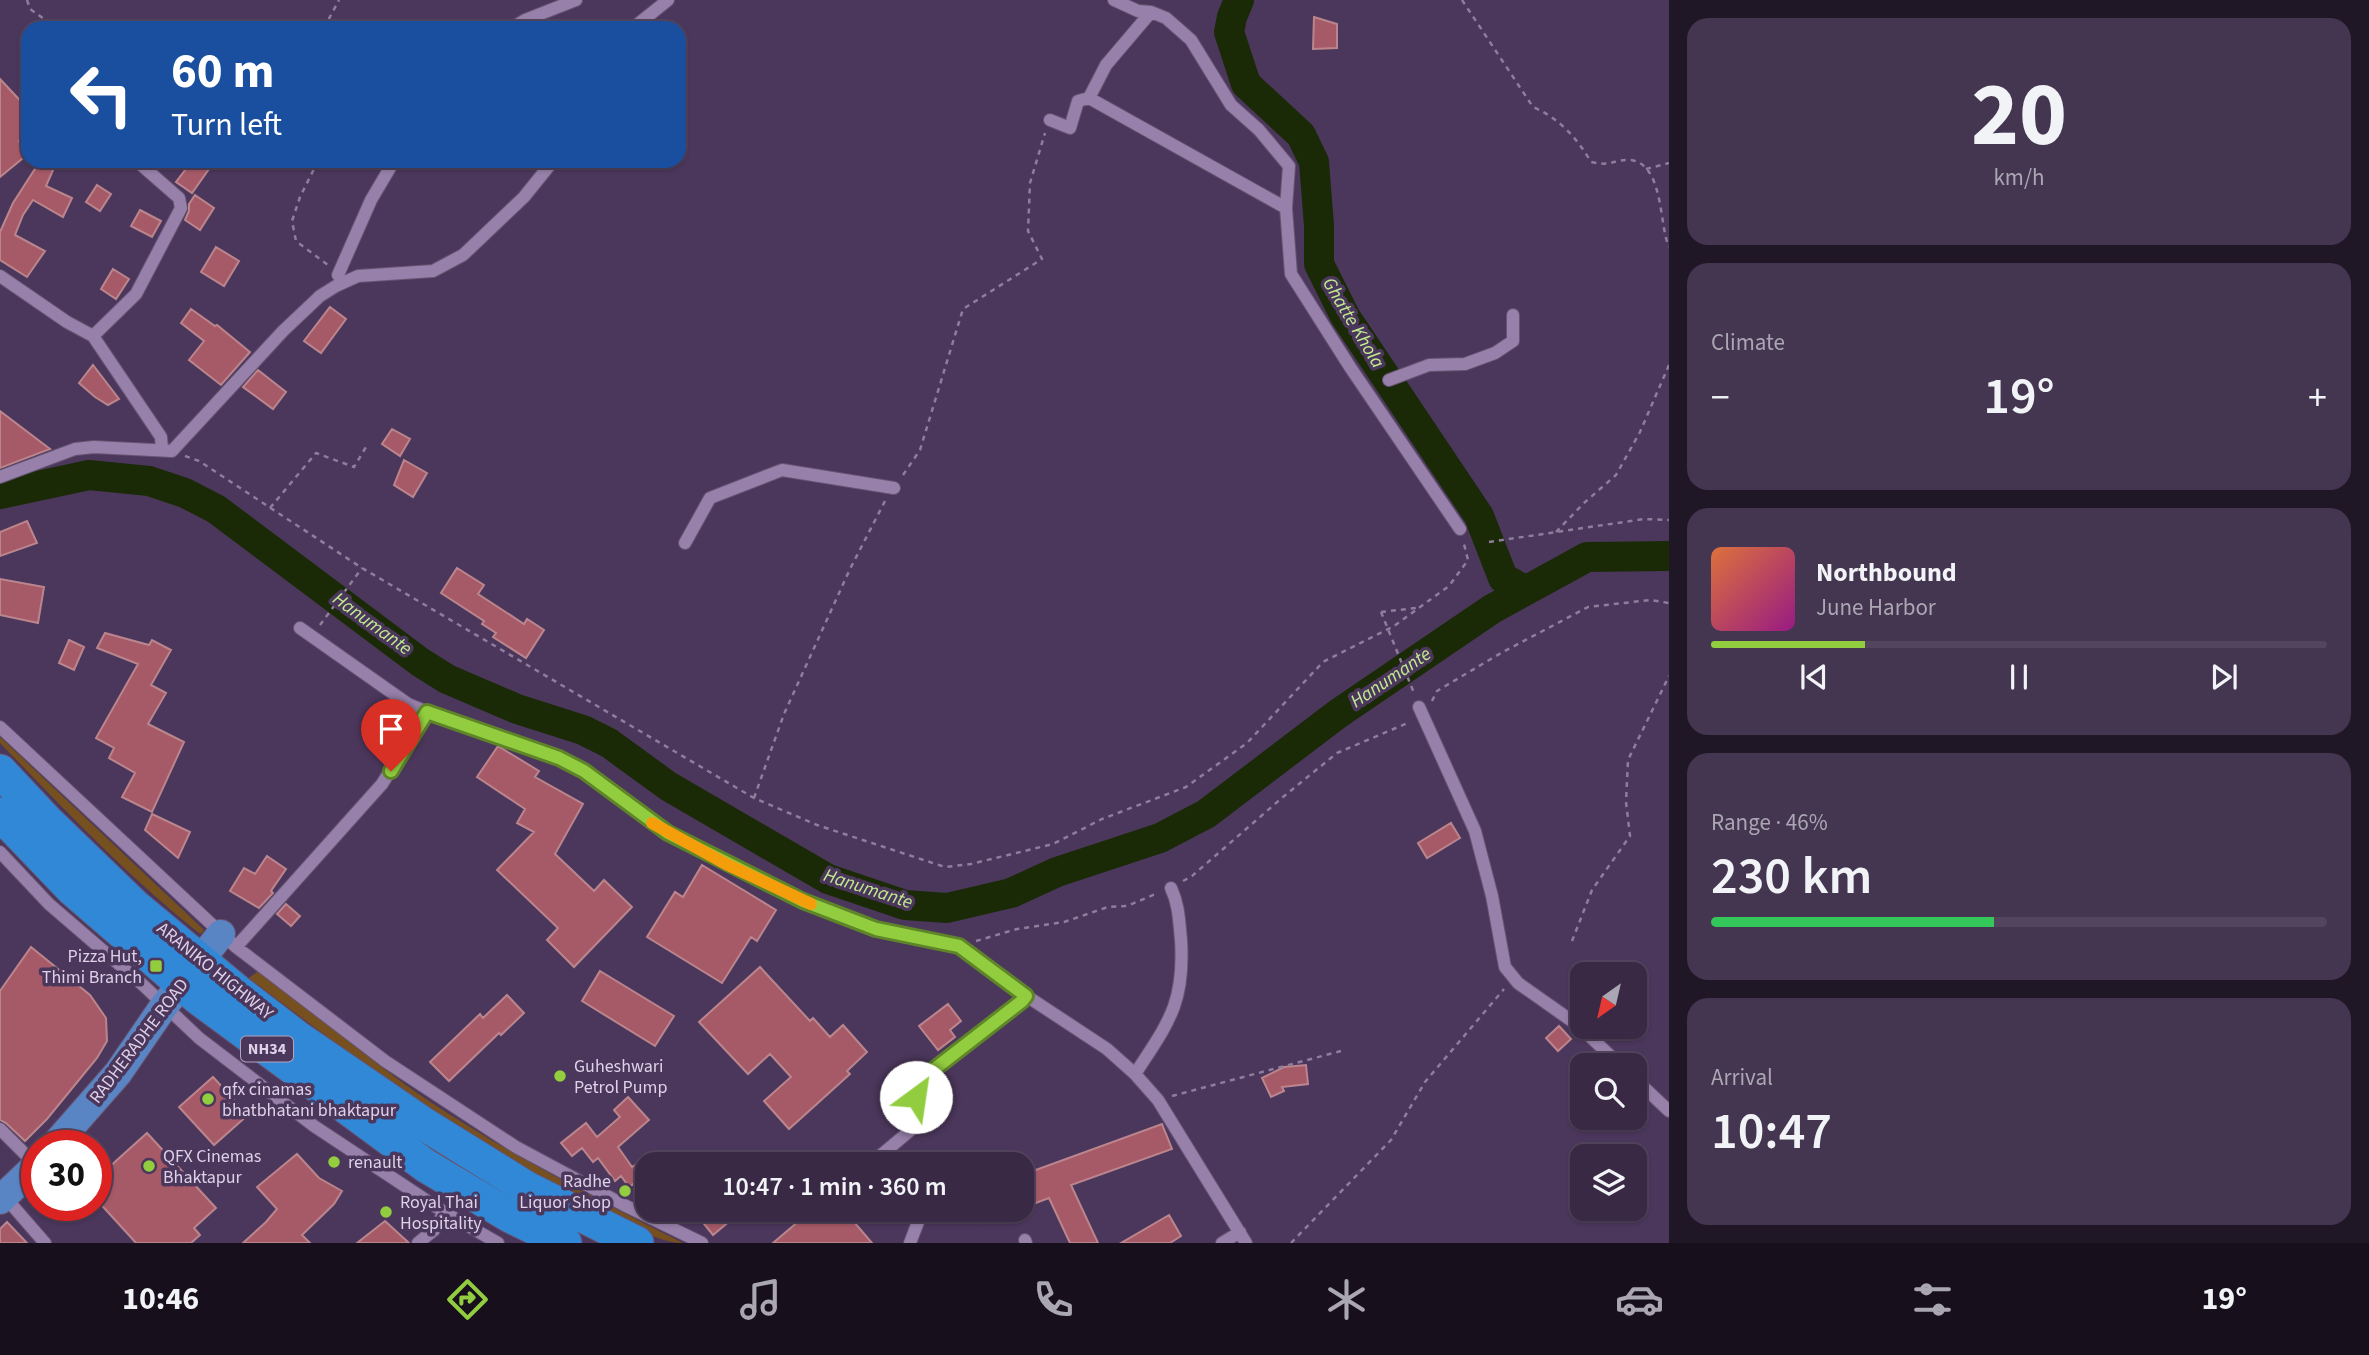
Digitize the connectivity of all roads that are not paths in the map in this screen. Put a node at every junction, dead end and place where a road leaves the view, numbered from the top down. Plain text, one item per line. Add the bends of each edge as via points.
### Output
1 (576, 0) edge
2 (668, 0) edge
3 (1114, 0) edge
4 (1152, 12) junction
5 (523, 21) edge
6 (642, 21) edge
7 (1089, 98) junction
8 (1049, 120) road end
9 (145, 168) edge
10 (390, 168) edge
11 (547, 168) edge
12 (1286, 208) junction
13 (338, 275) road end
14 (0, 276) edge
15 (1513, 315) dead end
16 (93, 336) junction
17 (1389, 380) dead end
18 (167, 450) junction
19 (0, 477) edge
20 (894, 488) road end
21 (1460, 529) road end
22 (685, 543) dead end
23 (300, 628) dead end
24 (1421, 711) road end
25 (427, 712) junction
26 (0, 727) edge
27 (0, 771) edge
28 (0, 814) edge
29 (0, 852) edge
30 (1171, 888) road end
31 (229, 941) junction
32 (182, 984) junction
33 (1026, 996) junction
34 (1607, 1053) edge
35 (1135, 1074) junction
36 (1647, 1090) edge
37 (1669, 1111) edge
38 (0, 1129) edge
39 (68, 1130) edge
40 (21, 1150) edge
41 (885, 1152) edge
42 (21, 1180) edge
43 (2, 1198) edge
44 (444, 1212) junction
45 (918, 1222) edge
46 (1243, 1237) edge
47 (45, 1243) edge
48 (418, 1243) edge
49 (498, 1243) edge
50 (565, 1243) edge
51 (637, 1243) edge
52 (702, 1243) edge
53 (910, 1243) edge
54 (1222, 1243) edge

1 - 5 street
2 - 6 street
3 - 4 street
4 - 7 street via 1106,65
4 - 12 street via 1192,40 1231,105 1289,166
7 - 8 street via 1078,101 1070,128
7 - 12 street
9 - 16 street via 179,198 181,208 136,294
10 - 13 street
11 - 18 street via 463,255 433,271 358,276 320,296
12 - 21 street via 1291,274
14 - 16 street
15 - 17 street via 1513,341 1495,353 1465,364 1429,365
16 - 18 street
18 - 19 street via 75,449
20 - 22 street via 782,470 710,499
23 - 25 street via 394,695
24 - 34 street via 1475,831 1505,967 1518,983 1579,1026
25 - 31 street via 382,784
25 - 33 street via 559,758 668,833 803,901 876,929 964,949
26 - 31 street
27 - 32 highway, ARANIKO HIGHWAY / NH34 via 136,906
28 - 32 highway, ARANIKO HIGHWAY / NH34 via 72,889
29 - 32 street via 49,904 143,985
30 - 35 street via 1178,903 1183,968 1178,1000
31 - 32 main road, RADHERADHE ROAD
31 - 52 street via 385,1060 516,1147
32 - 39 main road, RADHERADHE ROAD via 118,1073
32 - 44 street via 199,1038 314,1126
32 - 50 highway, ARANIKO HIGHWAY / NH34 via 415,1158 510,1216
32 - 51 highway, ARANIKO HIGHWAY / NH34 via 297,1037 527,1188
33 - 35 street via 1107,1049
33 - 41 street via 919,1081 916,1097 930,1114
35 - 46 street via 1158,1100
36 - 37 street
38 - 40 street
42 - 43 main road
43 - 47 street
44 - 48 street via 434,1230
44 - 49 street
45 - 53 street
46 - 54 street

